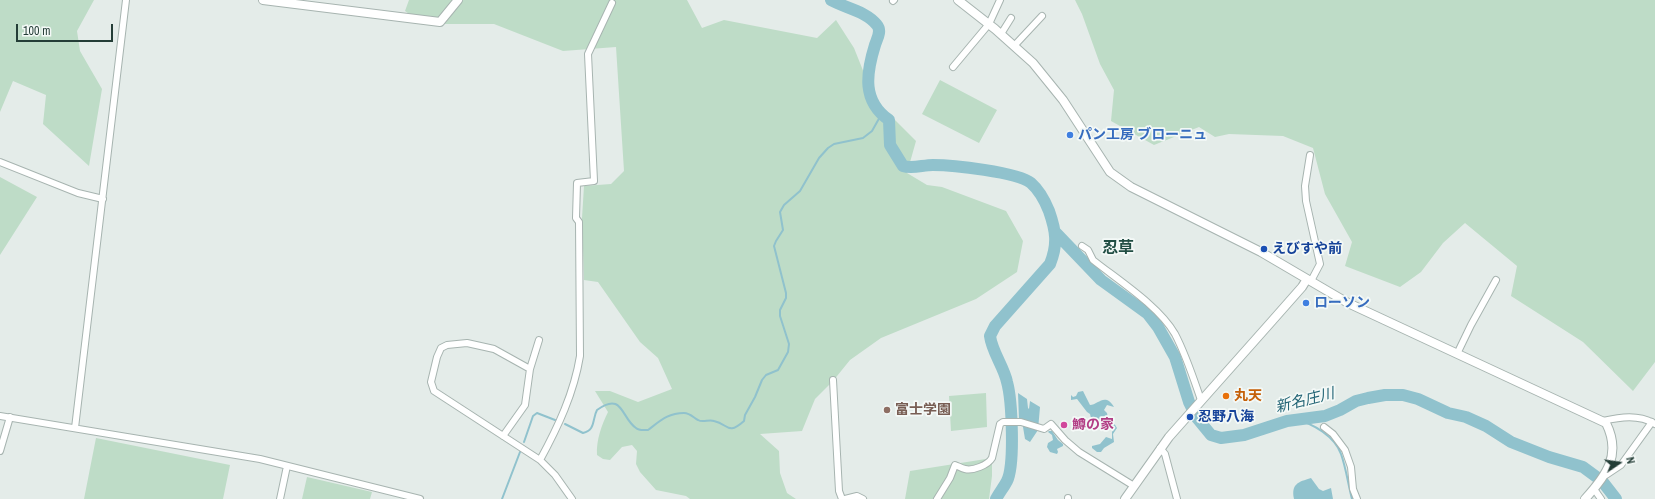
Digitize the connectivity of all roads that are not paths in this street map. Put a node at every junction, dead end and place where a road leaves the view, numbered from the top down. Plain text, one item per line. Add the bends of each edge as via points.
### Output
1 (126, 0) edge
2 (263, 0) edge
3 (458, 0) edge
4 (1000, 0) edge
5 (963, 1) edge
6 (612, 4) dead end
7 (1042, 16) dead end
8 (1011, 18) dead end
9 (989, 24) junction
10 (1000, 34) junction
11 (1014, 46) junction
12 (953, 67) dead end
13 (1310, 155) dead end
14 (0, 162) edge
15 (103, 199) junction
16 (1082, 246) dead end
17 (1309, 280) junction
18 (1496, 280) dead end
19 (539, 340) dead end
20 (1457, 354) junction
21 (530, 369) junction
22 (833, 380) dead end
23 (1201, 400) junction
24 (0, 416) edge
25 (10, 417) junction
26 (1603, 421) junction
27 (1654, 423) edge
28 (1324, 427) dead end
29 (75, 428) junction
30 (502, 436) junction
31 (1160, 448) junction
32 (0, 451) edge
33 (540, 460) junction
34 (286, 466) junction
35 (1606, 475) junction
36 (1134, 486) junction
37 (1594, 489) junction
38 (396, 496) edge
39 (280, 499) edge
40 (420, 499) edge
41 (572, 499) edge
42 (843, 499) edge
43 (863, 499) edge
44 (937, 499) edge
45 (1125, 499) edge
46 (1177, 499) edge
47 (1357, 499) edge
48 (1585, 499) edge
49 (1601, 499) edge

1 - 15 street
2 - 3 street via 440,22
4 - 9 street
5 - 9 street
6 - 33 street via 588,54 594,181 577,183 580,356 578,370 562,419
7 - 11 street
8 - 10 street
9 - 10 street
9 - 12 street
10 - 11 street
11 - 17 street via 1033,63 1063,100 1110,172 1131,187 1261,252
13 - 17 street via 1305,186 1306,201 1320,264
14 - 15 street via 78,193
15 - 29 street
16 - 23 street via 1088,250 1093,260 1149,304 1174,333
17 - 20 street via 1348,303
17 - 23 street
18 - 20 street
19 - 21 street
20 - 26 street
21 - 30 street via 525,405
21 - 30 street via 494,349 467,344 447,345 441,348 437,357 431,382 434,391
22 - 42 street via 839,491
23 - 31 street
24 - 25 street
25 - 29 street
25 - 32 street
26 - 27 street via 1633,417
26 - 35 street via 1612,435 1613,446
27 - 35 street via 1620,466
28 - 47 street via 1345,450
29 - 34 street via 260,459
30 - 33 street
31 - 36 street
31 - 46 street via 1165,454
33 - 41 street via 555,475
34 - 38 street
34 - 39 street
35 - 37 street
36 - 44 street via 1079,452 1051,424 1044,429 1021,422 1002,422 990,462 966,470 955,465
36 - 45 street
37 - 48 street
37 - 49 street
38 - 40 street
42 - 43 street via 856,496

